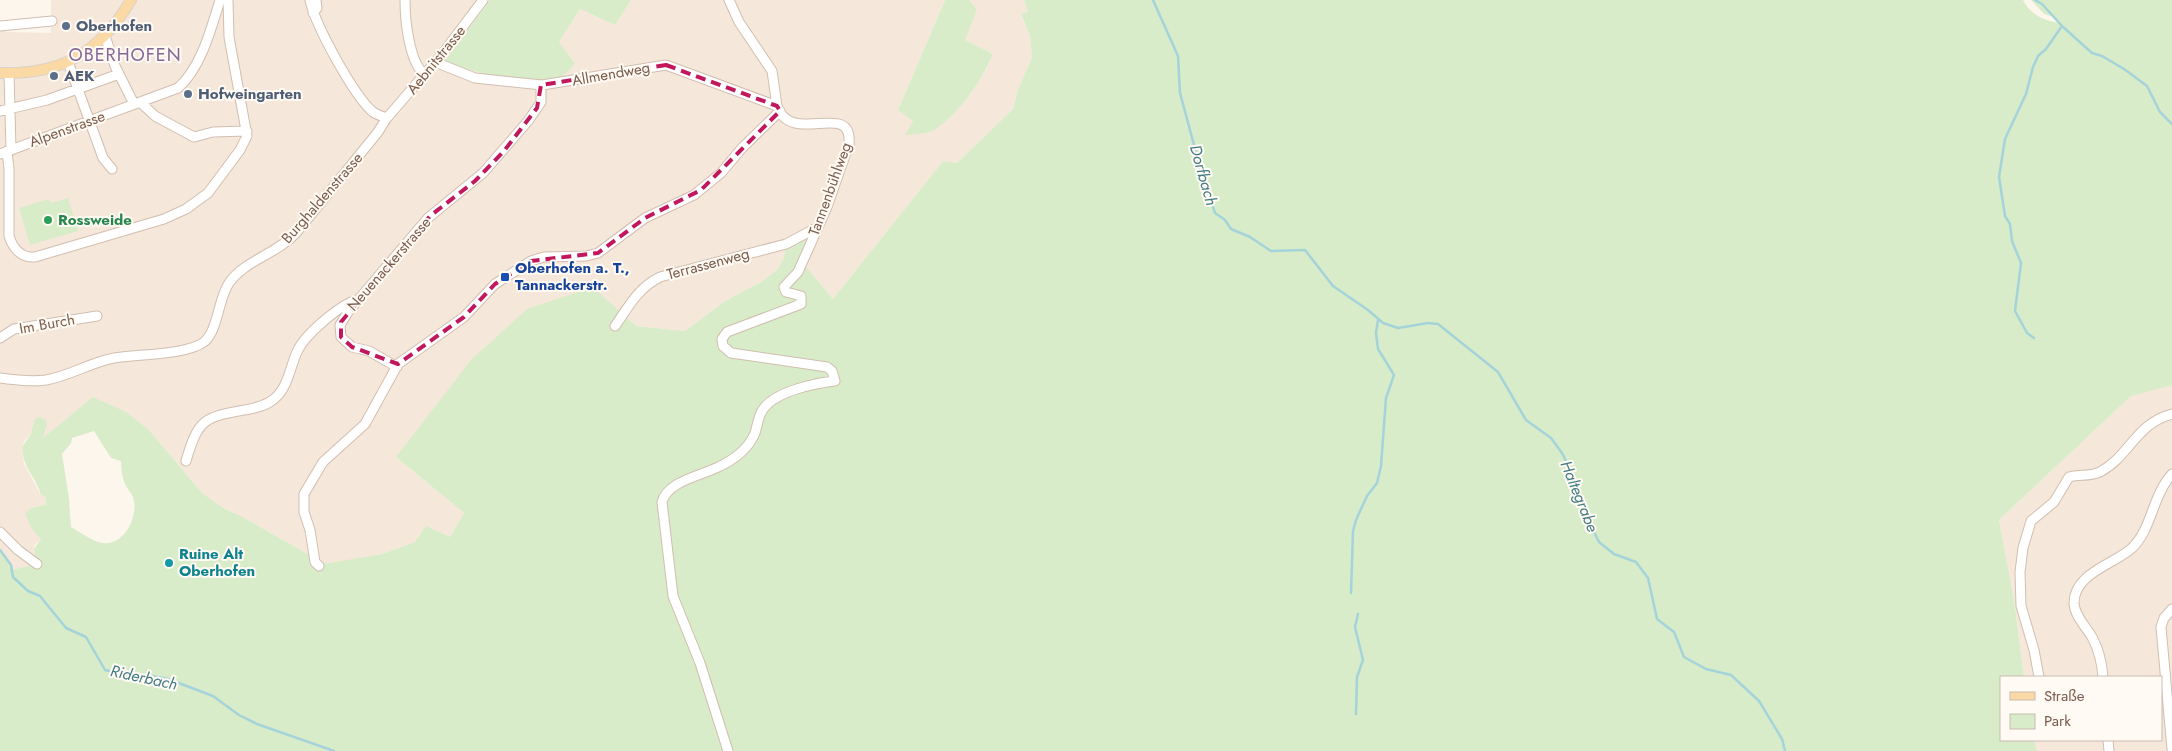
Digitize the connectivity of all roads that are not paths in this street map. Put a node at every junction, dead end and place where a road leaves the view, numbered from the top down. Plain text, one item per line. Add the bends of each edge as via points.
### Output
1 (131, 0) edge
2 (220, 0) edge
3 (228, 0) edge
4 (310, 0) edge
5 (316, 0) edge
6 (405, 0) edge
7 (483, 0) edge
8 (729, 0) edge
9 (313, 13) junction
10 (52, 21) dead end
11 (0, 26) edge
12 (105, 36) junction
13 (68, 62) junction
14 (435, 62) junction
15 (4, 73) edge
16 (119, 74) junction
17 (424, 74) junction
18 (541, 85) junction
19 (77, 89) junction
20 (137, 103) junction
21 (10, 109) junction
22 (778, 109) junction
23 (0, 111) edge
24 (387, 118) junction
25 (89, 121) junction
26 (247, 131) junction
27 (6, 151) edge
28 (112, 169) dead end
29 (818, 227) junction
30 (356, 301) junction
31 (96, 316) dead end
32 (615, 326) dead end
33 (0, 338) edge
34 (397, 367) junction
35 (0, 378) edge
36 (2172, 414) edge
37 (186, 461) dead end
38 (2172, 474) edge
39 (0, 532) edge
40 (37, 564) dead end
41 (319, 566) dead end
42 (2172, 609) edge
43 (2039, 676) edge
44 (2103, 676) edge
45 (2172, 749) edge
46 (728, 751) edge

1 - 12 main road
2 - 20 street, Alpenstrasse via 198,60 187,80 172,92
3 - 26 street via 229,37
4 - 9 street
5 - 9 street via 317,8
6 - 17 street via 413,54
7 - 14 street, Aebnitstrasse
8 - 22 street via 739,22 772,71
9 - 24 street via 324,39 360,96 373,112
10 - 11 street
12 - 13 main road
12 - 16 street
13 - 15 main road via 37,71
13 - 19 street
14 - 17 street, Aebnitstrasse
14 - 18 street, Allmendweg via 475,78
15 - 21 street
16 - 19 street
16 - 20 street
17 - 24 street, Aebnitstrasse
18 - 22 street, Allmendweg via 666,65
18 - 30 street, Neuenackerstrasse via 538,108 504,150 475,181 430,216
19 - 21 street
19 - 25 street
20 - 25 street, Alpenstrasse
20 - 26 street via 194,137 213,132
21 - 23 street
21 - 27 street
22 - 29 street, Tannenbühlweg via 804,126 837,123 844,126 849,134 849,144
22 - 34 street via 721,173 701,190 645,218 598,253 544,258 524,265 495,284 464,317
24 - 35 street, Burghaldenstrasse via 291,238 239,272 230,282 205,341 186,349 114,358 59,377 28,381
25 - 27 street, Alpenstrasse
25 - 28 street via 103,158
26 - 27 street via 244,144 208,193 186,209 164,219 31,258 21,255 9,236 10,169
29 - 32 street, Terrassenweg via 786,244 660,276 633,298
29 - 46 street, Tannenbühlweg via 797,275 784,287 786,292 801,296 801,304 727,332 722,344 728,351 741,355 827,367 835,381 813,384 769,402 760,415 752,439 742,452 672,488 662,502 673,596 700,663
30 - 34 street, Neuenackerstrasse via 341,322 341,337 352,347 369,351
30 - 37 street via 347,304 308,335 297,352 286,383 274,400 261,407 220,414 205,421 194,436
31 - 33 street, Im Burch via 14,329
34 - 41 street via 366,424 334,450 318,470 304,498 315,562
36 - 43 street via 2145,427 2102,471 2069,476 2054,502 2031,522 2024,548 2020,592
38 - 44 street via 2158,493 2137,542 2090,575 2076,594 2075,607 2096,644
39 - 40 street
42 - 45 street via 2161,627

